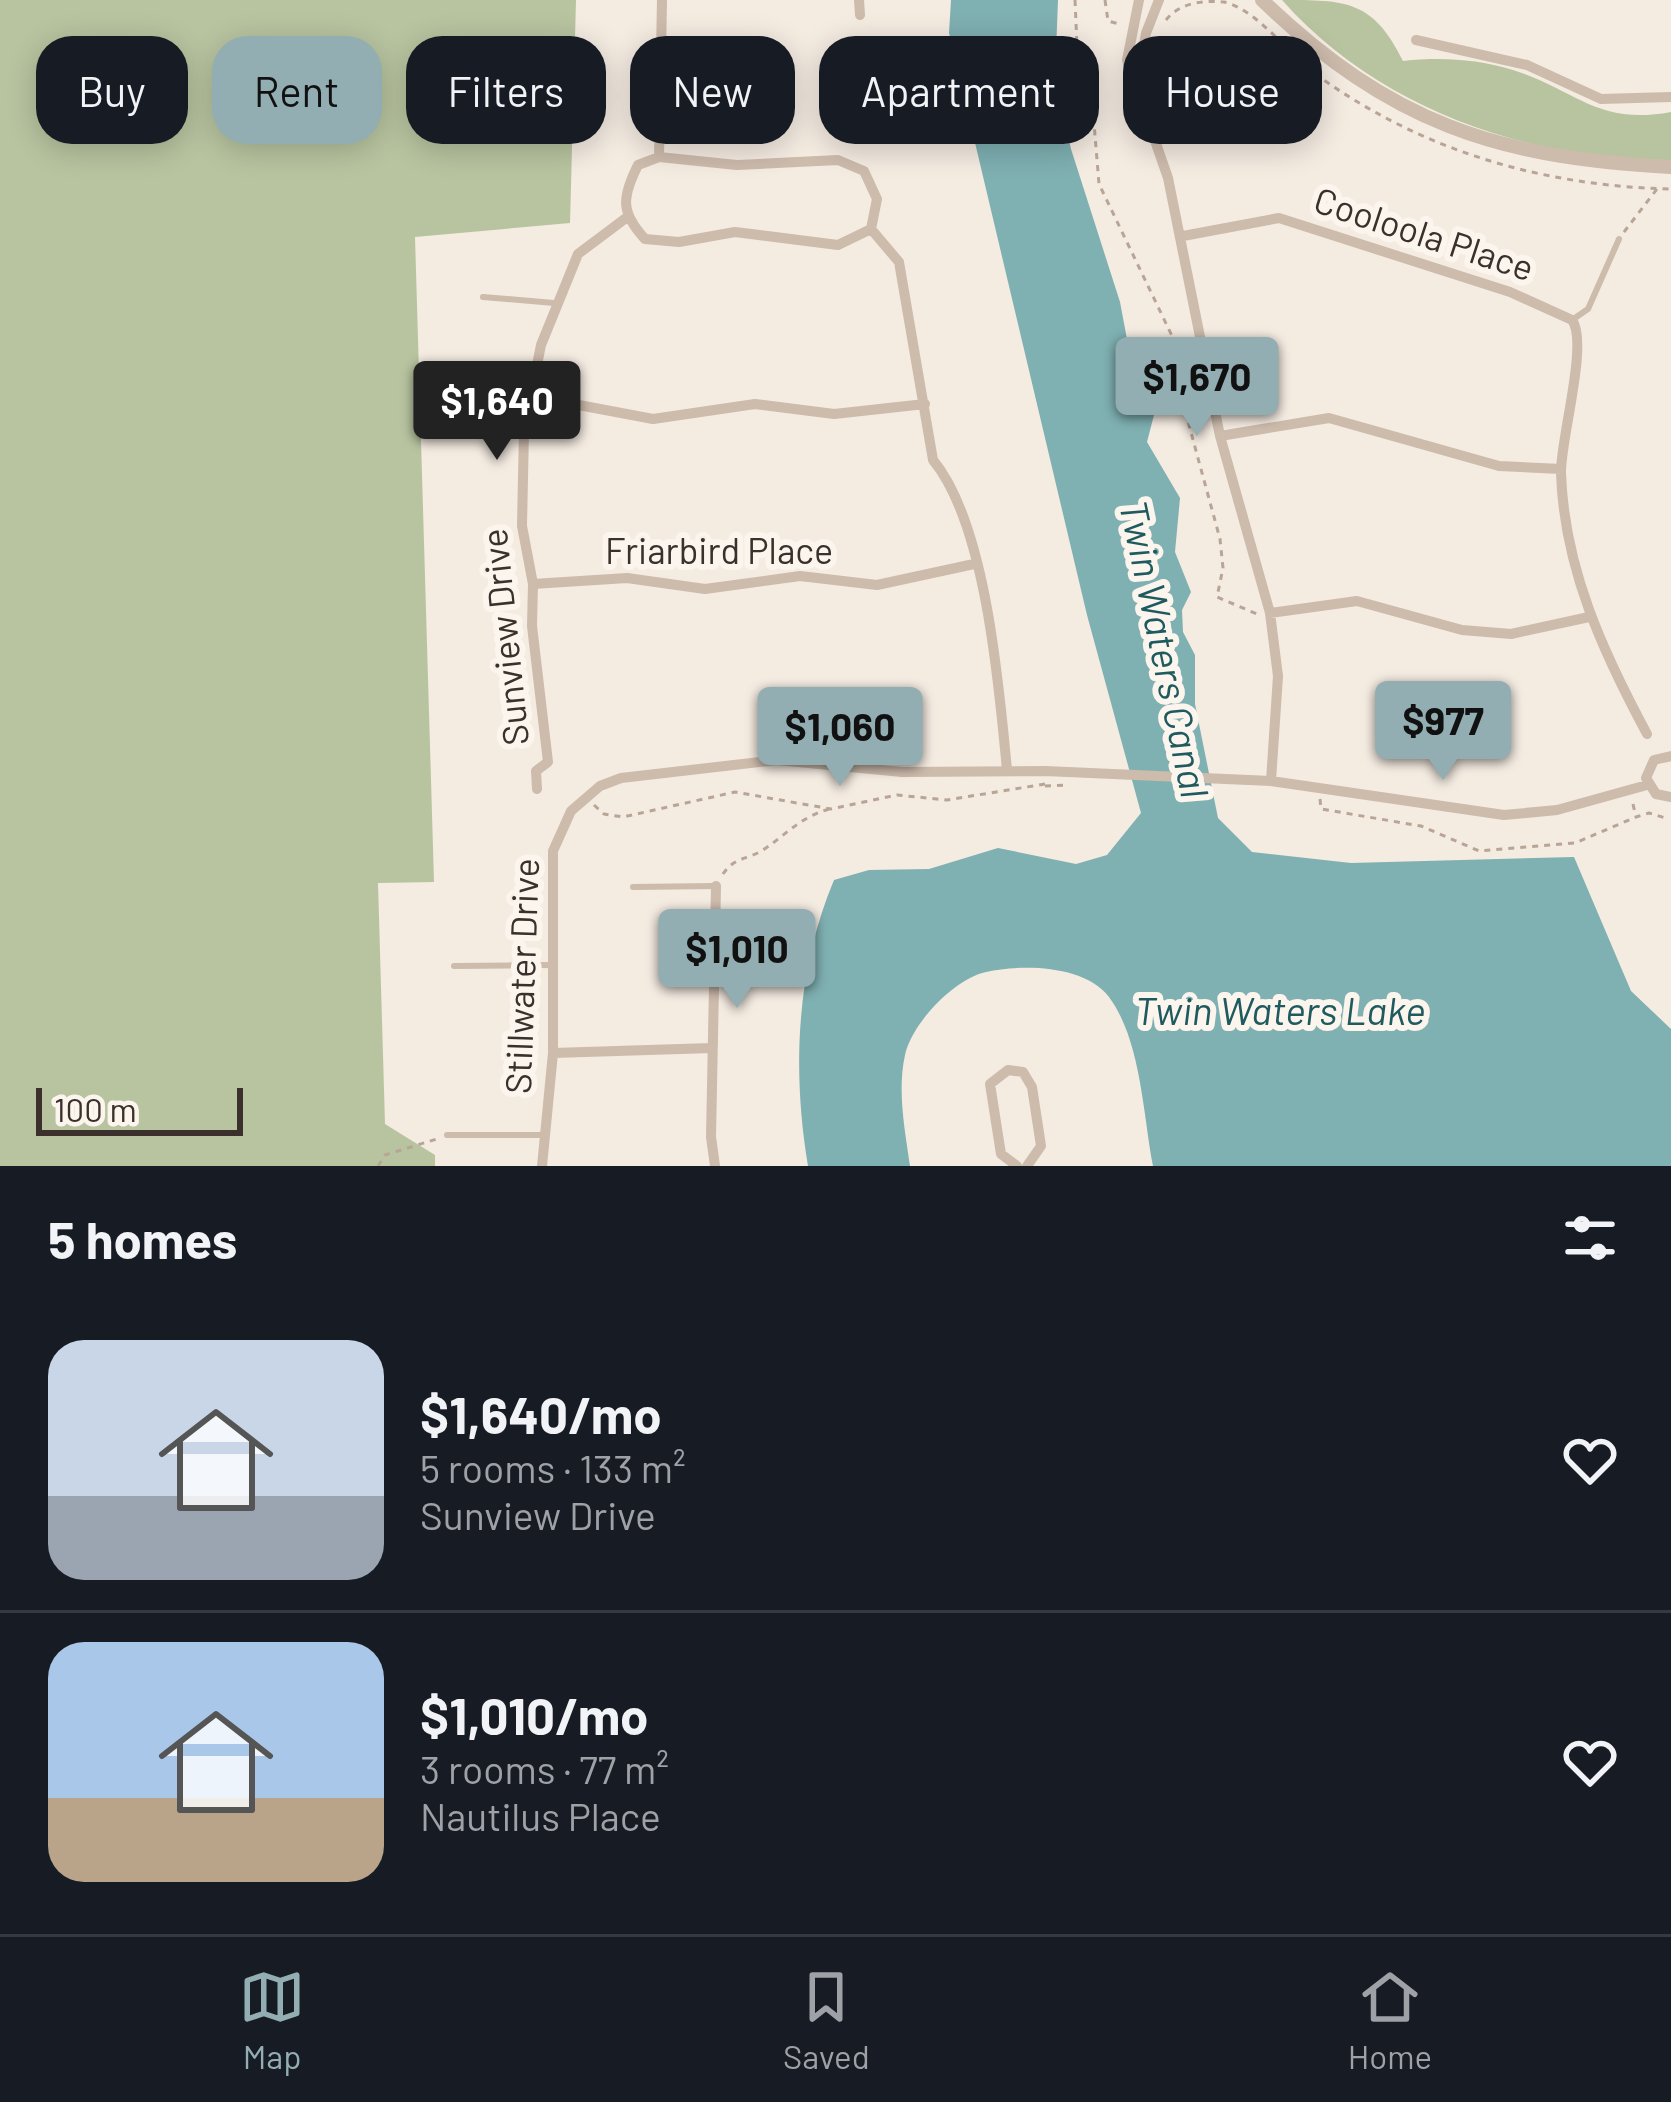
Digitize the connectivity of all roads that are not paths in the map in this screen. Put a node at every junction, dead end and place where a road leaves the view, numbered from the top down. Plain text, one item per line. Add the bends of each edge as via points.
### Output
1 (662, 0) edge
2 (859, 0) edge
3 (1139, 0) edge
4 (1159, 0) edge
5 (1262, 0) edge
6 (860, 15) dead end
7 (1132, 36) edge
8 (1146, 36) edge
9 (1416, 40) dead end
10 (1671, 97) edge
11 (1152, 144) edge
12 (659, 157) junction
13 (1671, 167) edge
14 (626, 218) junction
15 (871, 229) junction
16 (1183, 236) junction
17 (1619, 238) road end
18 (483, 297) dead end
19 (554, 303) junction
20 (1572, 320) junction
21 (531, 396) junction
22 (925, 404) junction
23 (1220, 436) junction
24 (1561, 469) junction
25 (974, 564) junction
26 (532, 584) junction
27 (1270, 613) junction
28 (1588, 617) junction
29 (1647, 734) dead end
30 (1671, 756) edge
31 (1007, 770) junction
32 (1271, 781) junction
33 (1648, 785) junction
34 (537, 789) dead end
35 (1670, 800) edge
36 (716, 886) joint
37 (633, 887) dead end
38 (553, 965) junction
39 (454, 966) dead end
40 (712, 1048) junction
41 (553, 1053) junction
42 (447, 1135) road end
43 (545, 1135) junction
44 (542, 1166) edge
45 (715, 1166) edge
46 (1017, 1166) edge
47 (1028, 1166) edge

1 - 12 street
2 - 6 street
3 - 7 street
4 - 8 street
5 - 13 street via 1363,85 1418,115 1532,154
9 - 10 street via 1527,65 1601,99
11 - 16 street
12 - 14 street via 638,165 623,196
12 - 15 street via 736,165 838,160 864,171 878,199
14 - 15 street via 645,239 679,242 735,232 838,245
14 - 19 street, Sunview Drive via 578,254
15 - 22 street via 899,262
16 - 20 street, Cooloola Place via 1279,218
16 - 23 street
17 - 20 lane via 1588,310
18 - 19 lane
19 - 21 street, Sunview Drive
20 - 24 street via 1578,352
21 - 22 street via 653,419 754,404 833,415
21 - 26 street, Sunview Drive via 519,484
22 - 25 street via 932,460 952,483
23 - 24 street via 1329,418 1499,466
23 - 27 street
24 - 28 street
25 - 26 street, Friarbird Place via 877,585 800,576 705,589 627,578
25 - 31 street via 994,636
26 - 34 street, Sunview Drive via 548,762 536,771
27 - 28 street via 1357,601 1462,630 1511,634
27 - 32 street via 1278,676
28 - 29 street
30 - 33 street via 1650,765
31 - 32 street
31 - 38 street, Stillwater Drive via 902,772 777,760 621,778 584,796 559,831
32 - 33 street via 1504,815
33 - 35 street
36 - 37 lane
36 - 40 street
38 - 39 lane
38 - 41 street, Stillwater Drive
40 - 41 street
40 - 45 street
41 - 43 street, Stillwater Drive
42 - 43 lane
43 - 44 street, Stillwater Drive
46 - 47 street via 1001,1154 990,1084 1008,1070 1023,1072 1032,1087 1041,1146

